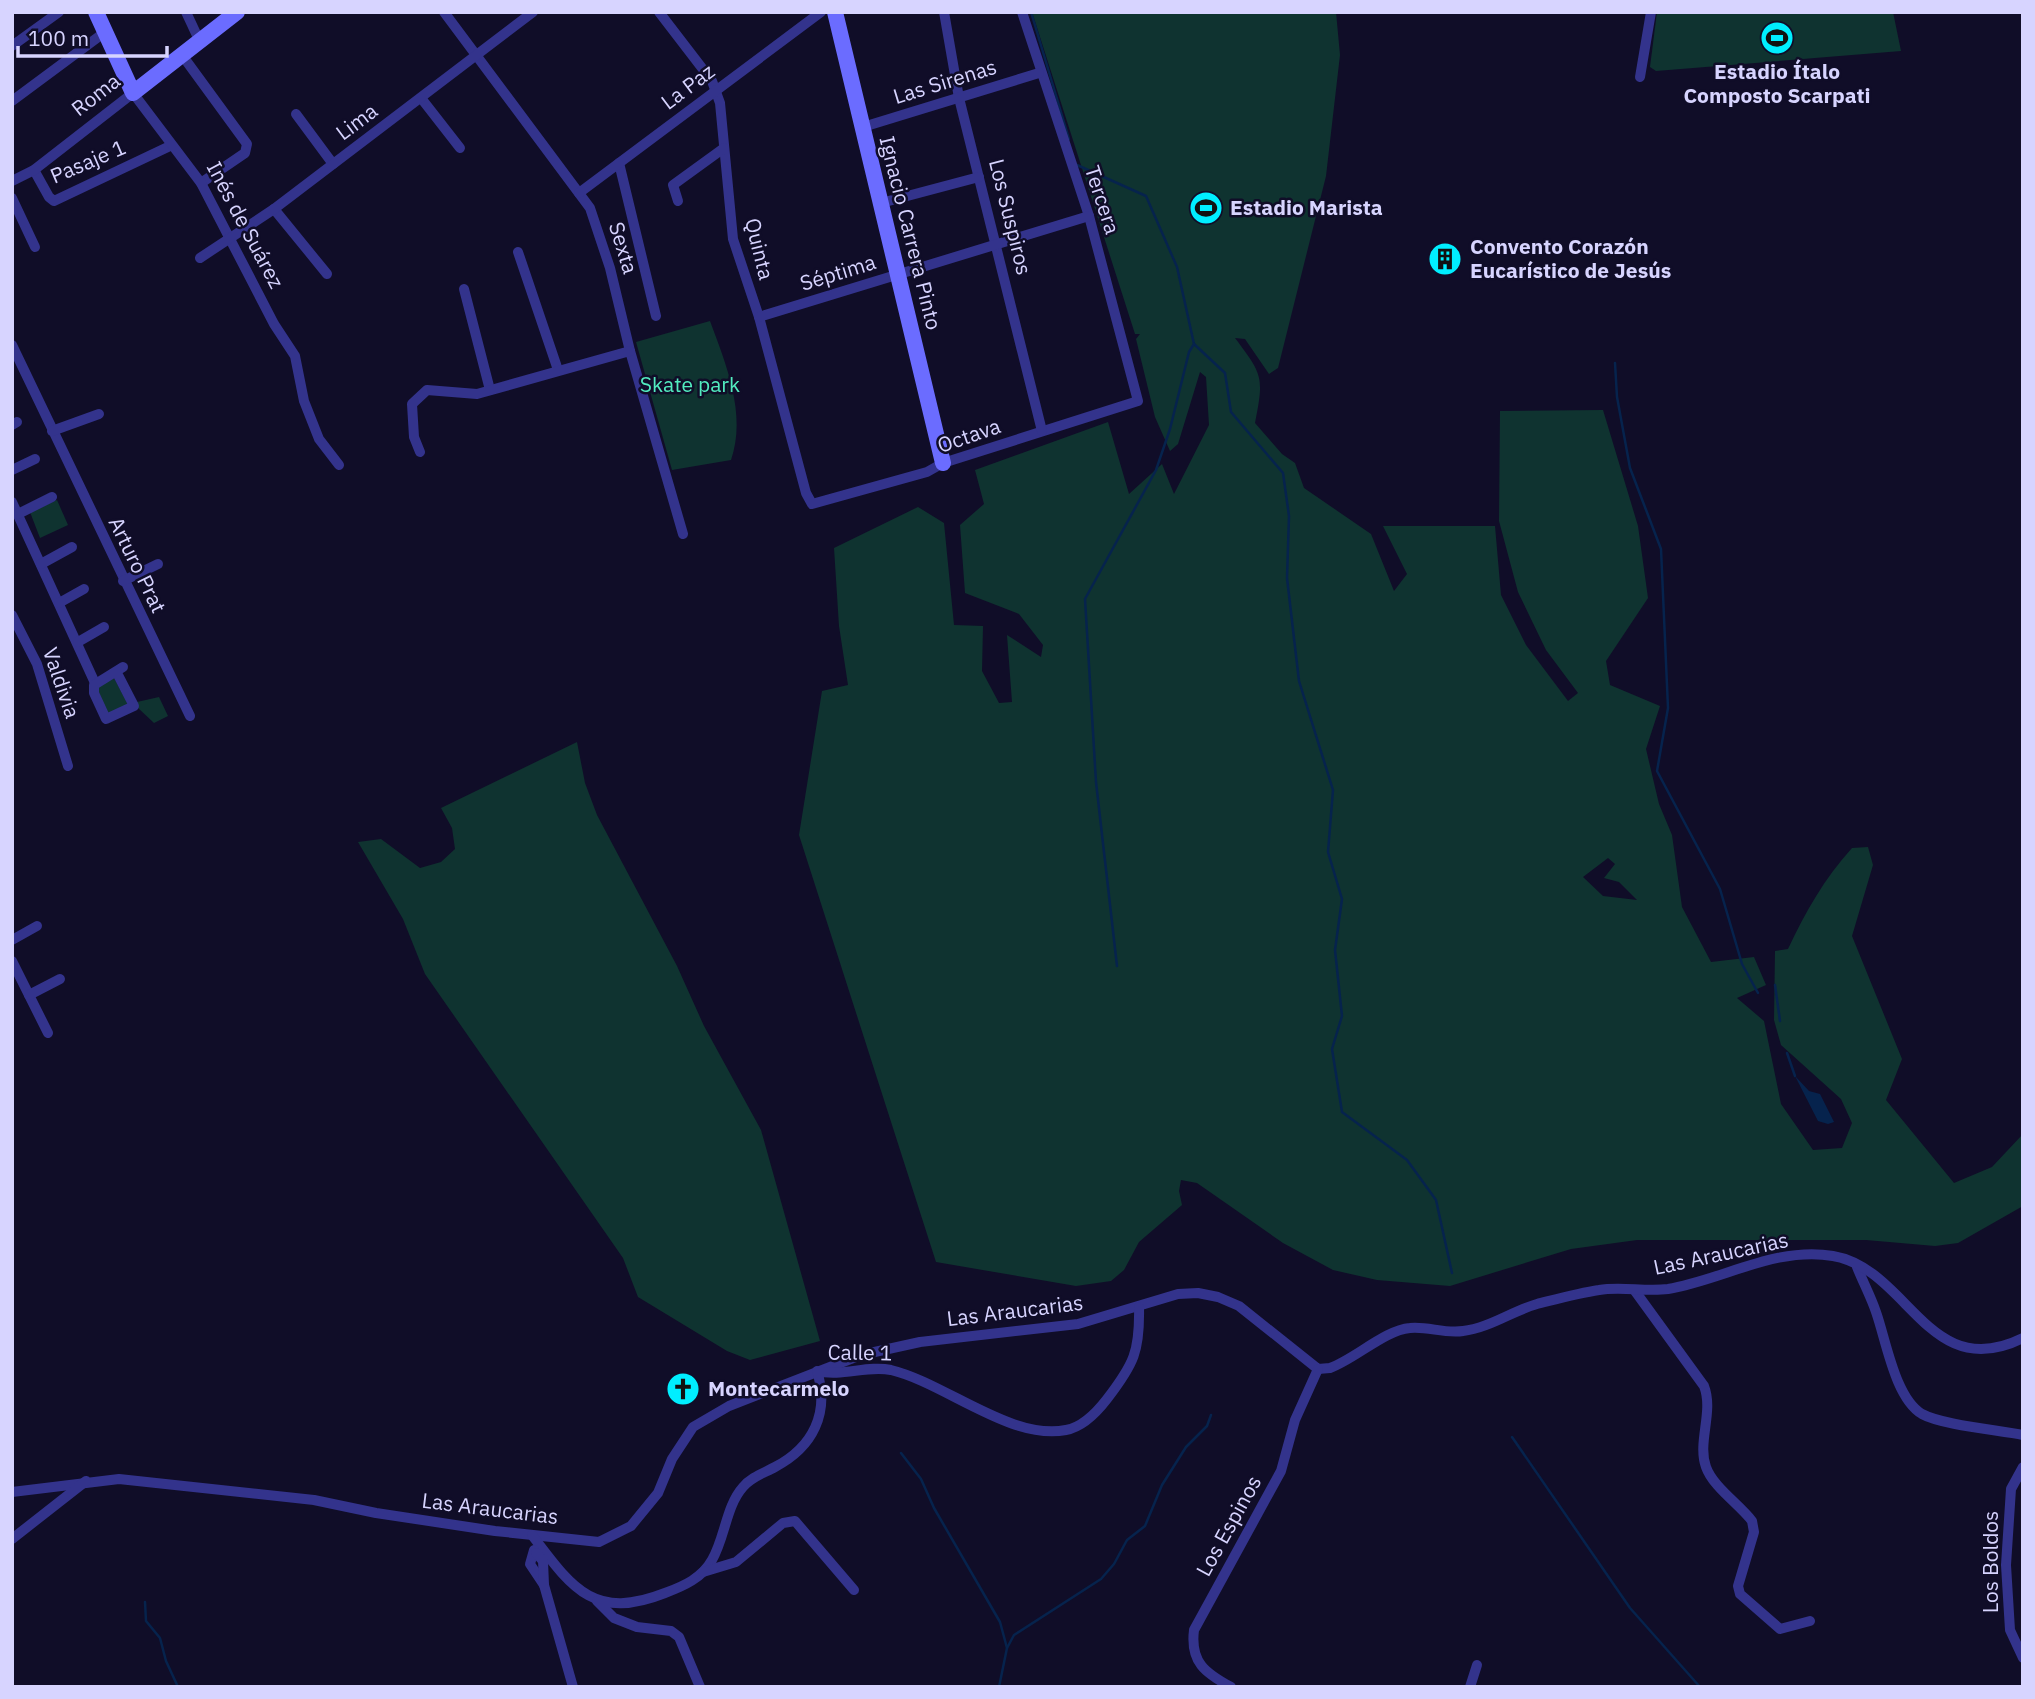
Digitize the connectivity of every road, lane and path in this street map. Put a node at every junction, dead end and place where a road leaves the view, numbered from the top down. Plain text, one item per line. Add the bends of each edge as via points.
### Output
1 (59, 12) edge
2 (96, 12) edge
3 (186, 12) edge
4 (237, 12) edge
5 (444, 12) edge
6 (533, 12) edge
7 (659, 12) edge
8 (821, 12) edge
9 (835, 12) edge
10 (944, 12) edge
11 (1022, 12) edge
12 (1651, 12) edge
13 (105, 32) junction
14 (200, 42) junction
15 (12, 46) edge
16 (182, 55) junction
17 (478, 55) junction
18 (1039, 73) junction
19 (1640, 77) dead end
20 (716, 91) junction
21 (133, 93) junction
22 (421, 97) junction
23 (959, 98) junction
24 (12, 102) edge
25 (296, 114) dead end
26 (863, 127) junction
27 (170, 146) junction
28 (460, 148) dead end
29 (724, 148) junction
30 (619, 163) junction
31 (333, 164) junction
32 (34, 170) junction
33 (979, 177) junction
34 (12, 181) edge
35 (201, 183) junction
36 (579, 193) junction
37 (12, 198) edge
38 (678, 201) dead end
39 (881, 203) junction
40 (274, 209) junction
41 (1089, 216) junction
42 (230, 241) junction
43 (998, 246) junction
44 (35, 247) dead end
45 (518, 252) dead end
46 (200, 258) dead end
47 (327, 274) dead end
48 (899, 274) junction
49 (464, 289) dead end
50 (656, 316) dead end
51 (759, 317) junction
52 (12, 345) edge
53 (630, 351) junction
54 (558, 370) junction
55 (490, 390) junction
56 (1138, 401) joint
57 (99, 414) dead end
58 (52, 431) junction
59 (1042, 431) junction
60 (420, 453) dead end
61 (35, 459) dead end
62 (943, 463) junction
63 (339, 465) dead end
64 (12, 470) edge
65 (52, 497) dead end
66 (12, 502) edge
67 (812, 504) joint
68 (18, 514) junction
69 (683, 534) dead end
70 (72, 547) dead end
71 (41, 564) junction
72 (158, 564) dead end
73 (123, 581) junction
74 (84, 589) dead end
75 (59, 603) junction
76 (12, 615) edge
77 (104, 627) dead end
78 (78, 642) junction
79 (95, 683) junction
80 (190, 716) dead end
81 (68, 766) dead end
82 (37, 926) dead end
83 (12, 940) edge
84 (12, 961) edge
85 (60, 979) dead end
86 (29, 995) junction
87 (48, 1033) dead end
88 (1856, 1265) junction
89 (1635, 1291) junction
90 (1139, 1307) junction
91 (2023, 1338) edge
92 (1318, 1368) junction
93 (817, 1371) junction
94 (2023, 1434) edge
95 (2023, 1467) edge
96 (86, 1481) junction
97 (12, 1492) edge
98 (529, 1535) junction
99 (12, 1539) edge
100 (703, 1573) junction
101 (853, 1590) dead end
102 (597, 1601) junction
103 (1810, 1621) dead end
104 (2023, 1658) edge
105 (1477, 1665) dead end
106 (573, 1687) edge
107 (700, 1687) edge
108 (1231, 1687) edge
109 (1470, 1687) edge

1 - 15 street
2 - 13 street, Inés de Suárez
3 - 14 street
4 - 14 street, Roma
5 - 17 street, Sexta
6 - 17 street, Lima
7 - 20 street, Quinta
8 - 20 street, La Paz
9 - 26 street, Ignacio Carrera Pinto
10 - 23 street, Los Suspiros
11 - 18 street, Tercera
12 - 19 street
13 - 21 street, Inés de Suárez
13 - 24 street
14 - 16 street, Roma
16 - 21 street, Roma
16 - 35 street via 247,144 245,153
17 - 22 street, Lima
17 - 36 street, Sexta
18 - 23 street, Las Sirenas
18 - 41 street, Tercera
20 - 29 street, Quinta
20 - 30 street, La Paz
21 - 27 street, Inés de Suárez
21 - 32 street, Roma
22 - 28 street
22 - 31 street, Lima
23 - 26 street, Las Sirenas
23 - 33 street, Los Suspiros
25 - 31 street
26 - 39 street, Ignacio Carrera Pinto
27 - 32 street, Pasaje 1 via 54,201
27 - 35 street, Inés de Suárez
29 - 38 street via 673,184
29 - 51 street, Quinta via 733,239
30 - 36 street, La Paz
30 - 50 street
31 - 40 street, Lima
32 - 34 street, Roma
33 - 39 street
33 - 43 street, Los Suspiros
35 - 42 street, Inés de Suárez
36 - 53 street, Sexta via 590,208 610,268
37 - 44 street
39 - 48 street, Ignacio Carrera Pinto
40 - 42 street, Lima
40 - 47 street
41 - 43 street, Séptima
41 - 56 street, Tercera
42 - 46 street, Lima
42 - 63 street, Inés de Suárez via 295,356 303,401 319,439
43 - 48 street, Séptima
43 - 59 street, Los Suspiros
45 - 54 street
48 - 51 street, Séptima
48 - 62 street, Ignacio Carrera Pinto
49 - 55 street
51 - 67 street, Quinta
52 - 58 street, Arturo Prat
53 - 54 street
53 - 69 street, Sexta
54 - 55 street
55 - 60 street via 464,394 432,389 420,396 412,404 411,416
56 - 59 street, Octava
57 - 58 street
58 - 73 street, Arturo Prat
59 - 62 street, Octava
61 - 64 street
62 - 67 street, Octava via 927,472
65 - 68 street
66 - 68 street
68 - 71 street
70 - 71 street
71 - 75 street
72 - 73 street
73 - 80 street, Arturo Prat
74 - 75 street
75 - 78 street
76 - 81 street, Valdivia via 37,664
77 - 78 street
78 - 79 street
79 - 79 street via 120,670 134,706 106,719 93,691
82 - 83 street
84 - 86 street
85 - 86 street
86 - 87 street
88 - 89 street, Las Araucarias via 1834,1256 1779,1259 1669,1289
88 - 91 street, Las Araucarias via 1887,1287 1932,1332 1955,1345 1990,1347
88 - 94 street via 1912,1406 1924,1415
89 - 92 street, Las Araucarias via 1601,1290 1537,1304 1466,1331 1409,1328 1343,1364
89 - 103 street via 1704,1386 1709,1401 1706,1470 1752,1521 1754,1532 1738,1586 1740,1594 1780,1629
90 - 92 street, Las Araucarias via 1178,1294 1218,1297 1239,1306
90 - 93 street, Las Araucarias via 1078,1324 920,1342
90 - 93 street, Calle 1 via 1140,1338 1132,1366 1102,1406 1082,1424 1066,1430 1009,1422 929,1383 888,1369 833,1375
92 - 108 street, Los Espinos via 1295,1420 1281,1471 1194,1630 1192,1646 1200,1667
93 - 98 street, Las Araucarias via 729,1406 693,1427 672,1459 658,1493 631,1526 612,1538 587,1543
93 - 100 street, Calle 1 via 823,1390 817,1425 796,1454 742,1487
95 - 104 street, Los Boldos via 2011,1489 2006,1565 2010,1630
96 - 97 street, Las Araucarias
96 - 98 street, Las Araucarias via 119,1479 314,1500
96 - 99 street
98 - 102 street via 577,1591
98 - 106 street via 543,1560 544,1585
100 - 101 street via 736,1562 783,1523 795,1521
100 - 102 street via 637,1602
102 - 107 street via 614,1618 671,1631 679,1637
105 - 109 street

